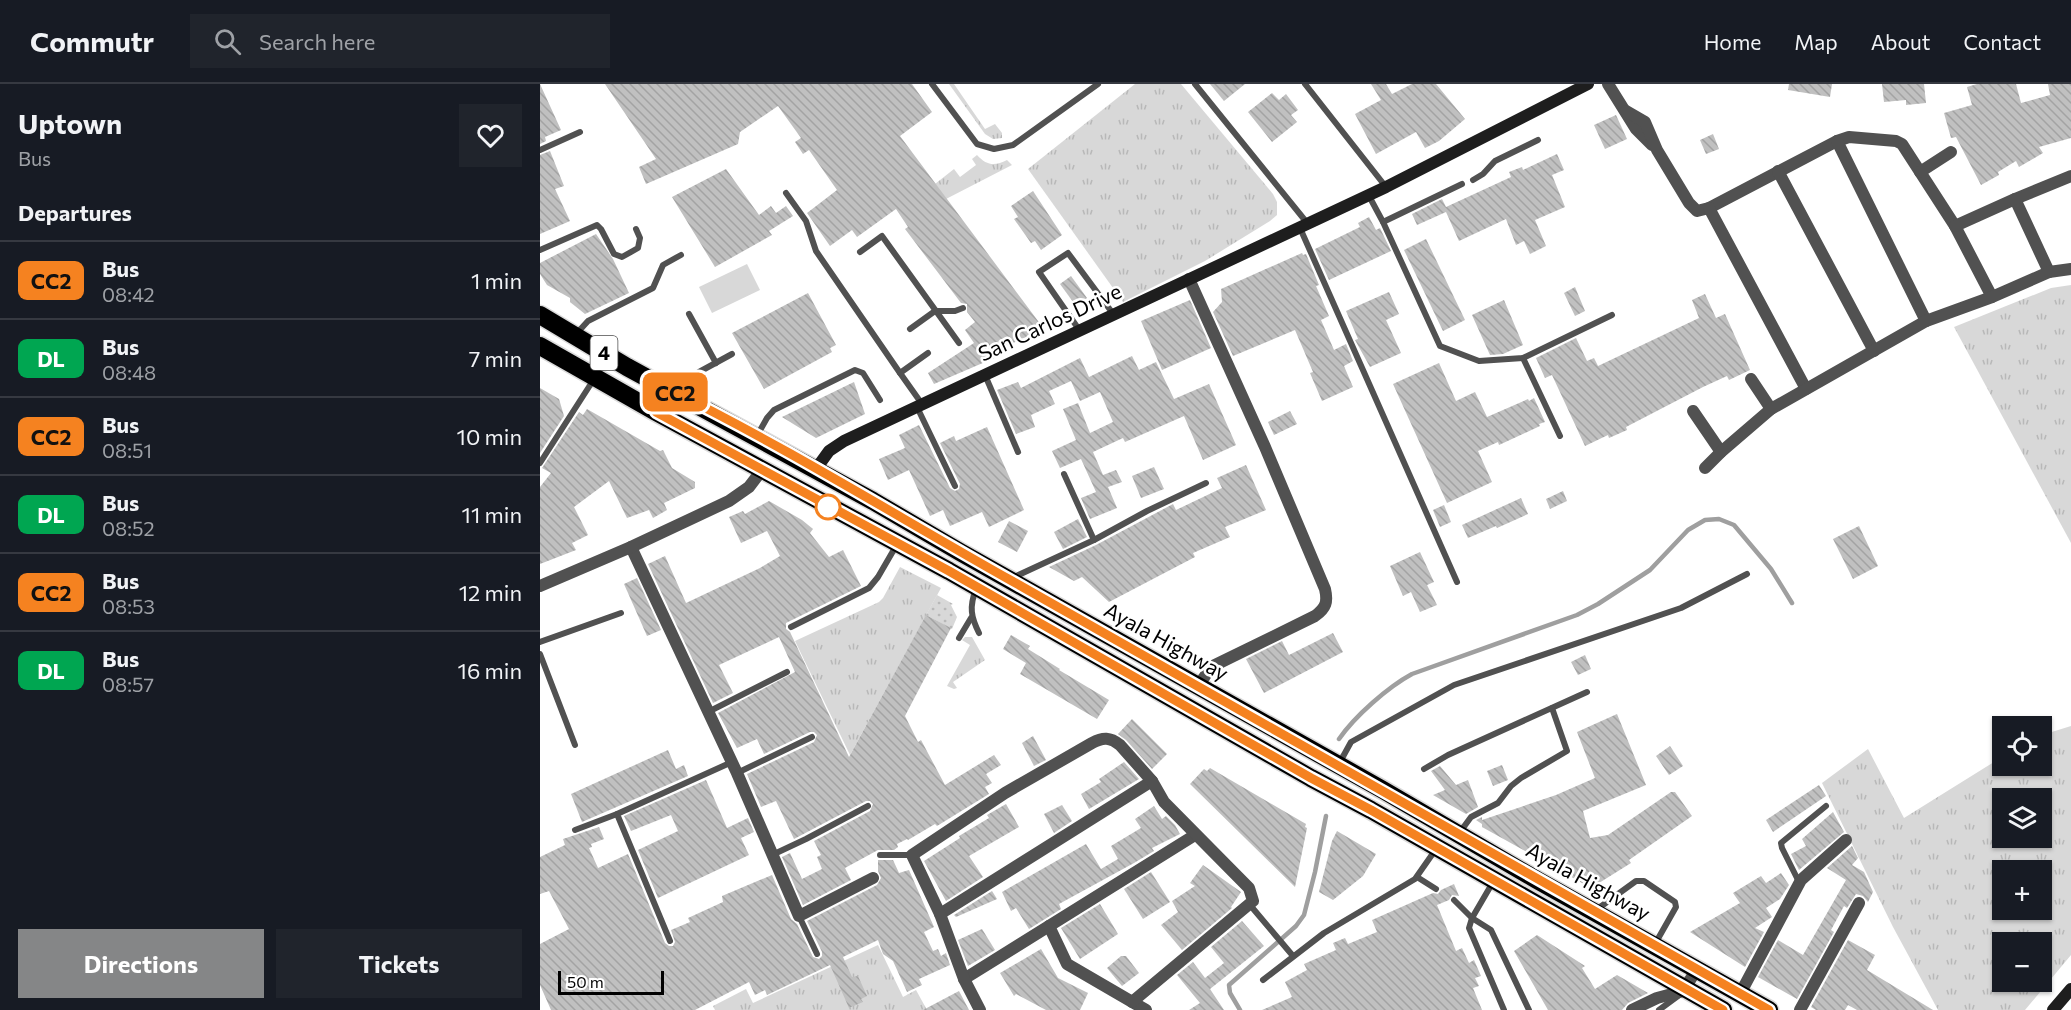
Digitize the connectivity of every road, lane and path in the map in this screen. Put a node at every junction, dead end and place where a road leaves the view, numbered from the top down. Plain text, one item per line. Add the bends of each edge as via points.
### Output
1 (932, 84) edge
2 (1098, 84) edge
3 (1196, 84) edge
4 (1305, 84) edge
5 (1588, 84) edge
6 (1608, 84) edge
7 (580, 132) dead end
8 (1538, 140) dead end
9 (1837, 141) junction
10 (540, 150) edge
11 (1952, 152) dead end
12 (1778, 171) junction
13 (1920, 172) junction
14 (2071, 176) edge
15 (1473, 180) dead end
16 (1462, 184) dead end
17 (1386, 187) junction
18 (786, 193) dead end
19 (1369, 196) junction
20 (2015, 199) junction
21 (1709, 208) junction
22 (1383, 222) junction
23 (1304, 226) junction
24 (1955, 226) junction
25 (636, 229) dead end
26 (540, 250) edge
27 (860, 252) dead end
28 (681, 255) dead end
29 (2071, 269) edge
30 (2049, 272) junction
31 (1189, 279) junction
32 (1992, 297) junction
33 (963, 308) dead end
34 (935, 311) junction
35 (688, 314) dead end
36 (540, 315) edge
37 (1114, 315) junction
38 (1612, 315) dead end
39 (1926, 321) junction
40 (910, 328) dead end
41 (1080, 332) junction
42 (574, 336) junction
43 (958, 343) dead end
44 (540, 346) edge
45 (1874, 351) junction
46 (928, 353) dead end
47 (732, 354) dead end
48 (1523, 358) junction
49 (716, 363) junction
50 (900, 373) junction
51 (984, 374) junction
52 (595, 378) junction
53 (1751, 379) dead end
54 (668, 389) junction
55 (1806, 389) junction
56 (686, 398) junction
57 (880, 400) dead end
58 (920, 406) junction
59 (1771, 409) junction
60 (1693, 411) dead end
61 (656, 412) junction
62 (757, 436) junction
63 (1560, 436) dead end
64 (1018, 452) dead end
65 (1721, 452) junction
66 (540, 463) edge
67 (1705, 468) dead end
68 (816, 469) junction
69 (762, 470) junction
70 (1064, 474) dead end
71 (1206, 483) dead end
72 (955, 486) dead end
73 (1094, 540) junction
74 (897, 544) junction
75 (631, 547) junction
76 (1747, 574) dead end
77 (1009, 580) junction
78 (1457, 582) dead end
79 (540, 586) edge
80 (976, 587) junction
81 (621, 613) dead end
82 (971, 618) junction
83 (791, 627) dead end
84 (980, 633) dead end
85 (959, 638) dead end
86 (540, 642) edge
87 (540, 654) edge
88 (787, 672) dead end
89 (1199, 685) junction
90 (1587, 692) dead end
91 (1552, 708) junction
92 (707, 712) junction
93 (812, 737) dead end
94 (575, 745) dead end
95 (1331, 761) junction
96 (734, 768) junction
97 (1424, 769) dead end
98 (1311, 778) junction
99 (1152, 781) junction
100 (868, 806) dead end
101 (1826, 806) dead end
102 (617, 814) junction
103 (575, 830) dead end
104 (1458, 834) junction
105 (1195, 835) junction
106 (1846, 840) dead end
107 (1436, 848) junction
108 (772, 855) junction
109 (880, 855) dead end
110 (912, 855) junction
111 (1417, 877) junction
112 (873, 878) dead end
113 (1493, 881) junction
114 (1799, 882) junction
115 (1436, 889) dead end
116 (1454, 900) dead end
117 (1858, 903) dead end
118 (1250, 905) junction
119 (1594, 912) junction
120 (939, 914) junction
121 (799, 916) junction
122 (1472, 918) junction
123 (1049, 926) junction
124 (670, 940) dead end
125 (1655, 945) junction
126 (817, 954) dead end
127 (1293, 956) junction
128 (1697, 969) junction
129 (964, 979) junction
130 (1263, 980) dead end
131 (1686, 988) junction
132 (2071, 989) edge
133 (1740, 994) junction
134 (1132, 1002) junction
135 (980, 1010) edge
136 (1146, 1010) edge
137 (1504, 1010) edge
138 (1529, 1010) edge
139 (1632, 1010) edge
140 (1659, 1010) edge
141 (1723, 1010) edge
142 (1769, 1010) edge
143 (1800, 1010) edge
144 (2053, 1010) edge

1 - 2 lane via 977,144 998,149 1015,144
3 - 23 lane
4 - 17 lane
5 - 17 street, San Carlos Drive
6 - 21 street via 1636,129 1657,150 1692,208
7 - 10 lane
8 - 15 lane via 1495,161
9 - 12 street
9 - 13 street via 1896,141
9 - 39 street
11 - 13 street
12 - 21 street
12 - 45 street
13 - 24 street
14 - 20 street
16 - 22 lane
17 - 19 street, San Carlos Drive
18 - 50 lane via 806,221 816,251
19 - 22 lane
19 - 23 street, San Carlos Drive
20 - 24 street
20 - 30 street
21 - 55 street
22 - 48 lane via 1440,346 1479,361
23 - 31 street, San Carlos Drive
23 - 78 lane
24 - 32 street
25 - 26 lane via 640,238 638,248 622,257 614,254 597,225
27 - 34 lane via 882,236
28 - 42 lane via 663,265 653,288 588,321
29 - 30 street
30 - 32 street
31 - 37 street, San Carlos Drive
31 - 89 street via 1328,600 1324,610 1315,616 1211,667
32 - 39 street
33 - 34 lane
34 - 40 lane
34 - 43 lane
35 - 49 lane
36 - 42 highway, Ayala Highway / 4
37 - 41 street, San Carlos Drive
37 - 41 lane via 1068,253 1039,272
38 - 48 lane
39 - 45 street
41 - 51 street, San Carlos Drive
42 - 54 highway, Ayala Highway / 4
44 - 52 highway, 4
45 - 55 street
46 - 50 lane
47 - 49 lane
48 - 63 lane
49 - 56 lane via 699,372
50 - 58 lane
51 - 58 street, San Carlos Drive
51 - 64 lane
52 - 61 highway, 4
52 - 66 lane
53 - 59 street
54 - 56 highway, Ayala Highway / 4
54 - 61 highway
55 - 59 street
56 - 62 highway, Ayala Highway / 4
57 - 62 lane via 863,373 855,370 774,410
58 - 68 street, San Carlos Drive via 836,446
58 - 72 lane
59 - 65 street
60 - 65 street
61 - 69 highway, 4
62 - 68 highway, Ayala Highway / 4
65 - 67 street
68 - 77 highway, Ayala Highway / 4
69 - 74 highway, 4
69 - 75 street via 749,487 729,501
70 - 73 lane
71 - 73 lane
73 - 77 lane
74 - 80 highway, 4
74 - 83 lane via 869,588
75 - 79 street
75 - 92 street
76 - 95 lane via 1681,608 1454,685 1351,742
77 - 89 highway, Ayala Highway / 4
80 - 82 lane
80 - 98 highway, 4
81 - 86 lane
82 - 84 lane
82 - 85 lane
87 - 94 lane
88 - 92 lane
89 - 95 highway, Ayala Highway / 4
90 - 91 lane
91 - 97 lane
91 - 104 lane via 1567,751 1521,778 1498,803 1471,817
92 - 96 street
93 - 96 lane
95 - 98 highway
95 - 104 highway, Ayala Highway / 4
96 - 102 lane
96 - 108 street
98 - 107 highway, 4
99 - 105 street via 1164,802
99 - 110 street via 1113,740 1104,738 1005,793
99 - 120 street
100 - 108 lane
101 - 114 lane via 1781,843
102 - 103 lane
102 - 124 lane
104 - 119 highway, Ayala Highway / 4
105 - 118 street via 1249,888 1253,901
105 - 123 street
106 - 114 street
107 - 111 lane
107 - 113 highway, 4
108 - 121 street
109 - 110 lane
110 - 120 street
111 - 115 lane
111 - 127 lane
112 - 121 street
113 - 122 lane
113 - 131 highway, 4
114 - 133 street
116 - 122 lane
117 - 143 street
118 - 127 lane
118 - 134 street
119 - 125 highway, Ayala Highway / 4
119 - 125 lane via 1636,881 1644,881 1675,902 1676,907
120 - 129 street
121 - 126 lane
122 - 137 lane via 1470,934
122 - 138 lane via 1491,930
123 - 129 street
123 - 134 street via 1067,964
125 - 128 highway, Ayala Highway / 4
127 - 130 lane
128 - 131 street
128 - 133 highway, Ayala Highway / 4
129 - 135 street
131 - 139 street
131 - 140 lane
131 - 141 highway, 4
132 - 144 street
133 - 142 highway, Ayala Highway / 4
134 - 136 street

